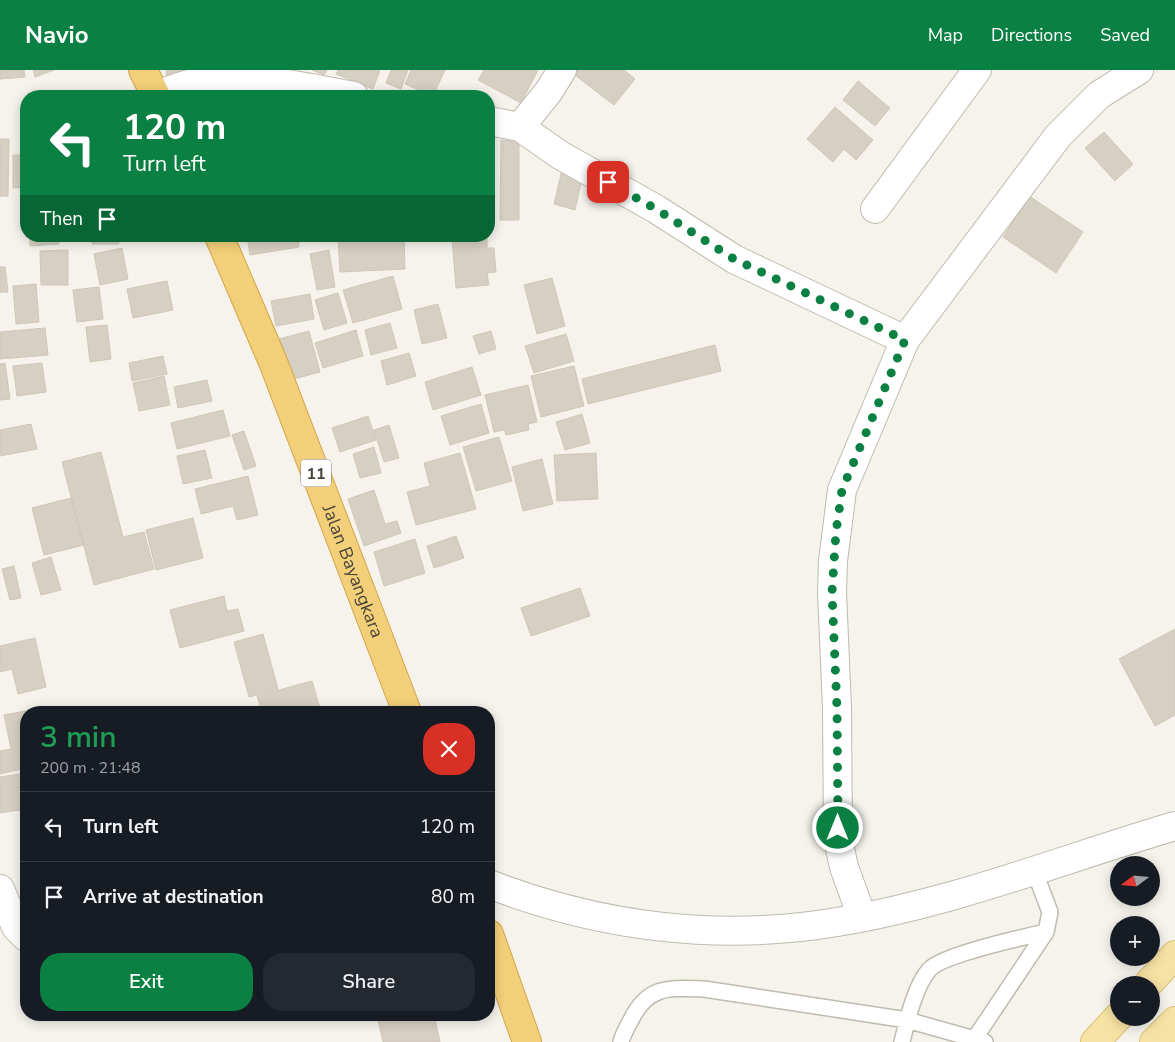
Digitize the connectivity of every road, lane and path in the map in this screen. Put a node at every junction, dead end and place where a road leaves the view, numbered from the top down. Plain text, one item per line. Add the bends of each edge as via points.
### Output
1 (143, 70) edge
2 (562, 70) edge
3 (977, 70) edge
4 (1139, 70) edge
5 (153, 90) edge
6 (173, 90) edge
7 (320, 90) edge
8 (495, 122) edge
9 (520, 127) junction
10 (875, 209) dead end
11 (222, 242) edge
12 (905, 340) junction
13 (405, 706) edge
14 (1175, 826) edge
15 (1034, 870) junction
16 (495, 886) edge
17 (0, 889) edge
18 (862, 917) junction
19 (20, 931) edge
20 (1046, 932) junction
21 (495, 951) edge
22 (1175, 955) edge
23 (1155, 976) edge
24 (907, 1020) junction
25 (1175, 1021) edge
26 (1110, 1026) edge
27 (980, 1040) edge
28 (527, 1042) edge
29 (621, 1042) edge
30 (902, 1042) edge
31 (1095, 1042) edge
32 (1154, 1042) edge

1 - 5 highway
2 - 9 street via 550,91
3 - 10 street
4 - 12 street via 1099,95 1058,136
6 - 7 street via 193,83 231,80 275,82
8 - 9 street
9 - 12 street via 560,155 656,209 734,259
11 - 13 highway, Jalan Bayangkara / 11 via 273,362
12 - 18 street via 842,490 833,561 838,840
14 - 15 street
15 - 18 street via 903,909
15 - 20 lane via 1050,912
16 - 18 street via 577,913 666,928 777,929
17 - 19 street
20 - 24 lane via 953,958 930,968
20 - 27 lane
21 - 28 highway
22 - 23 main road
24 - 27 lane
24 - 29 lane via 704,989 670,988 639,1003
24 - 30 lane
25 - 32 main road
26 - 31 main road

